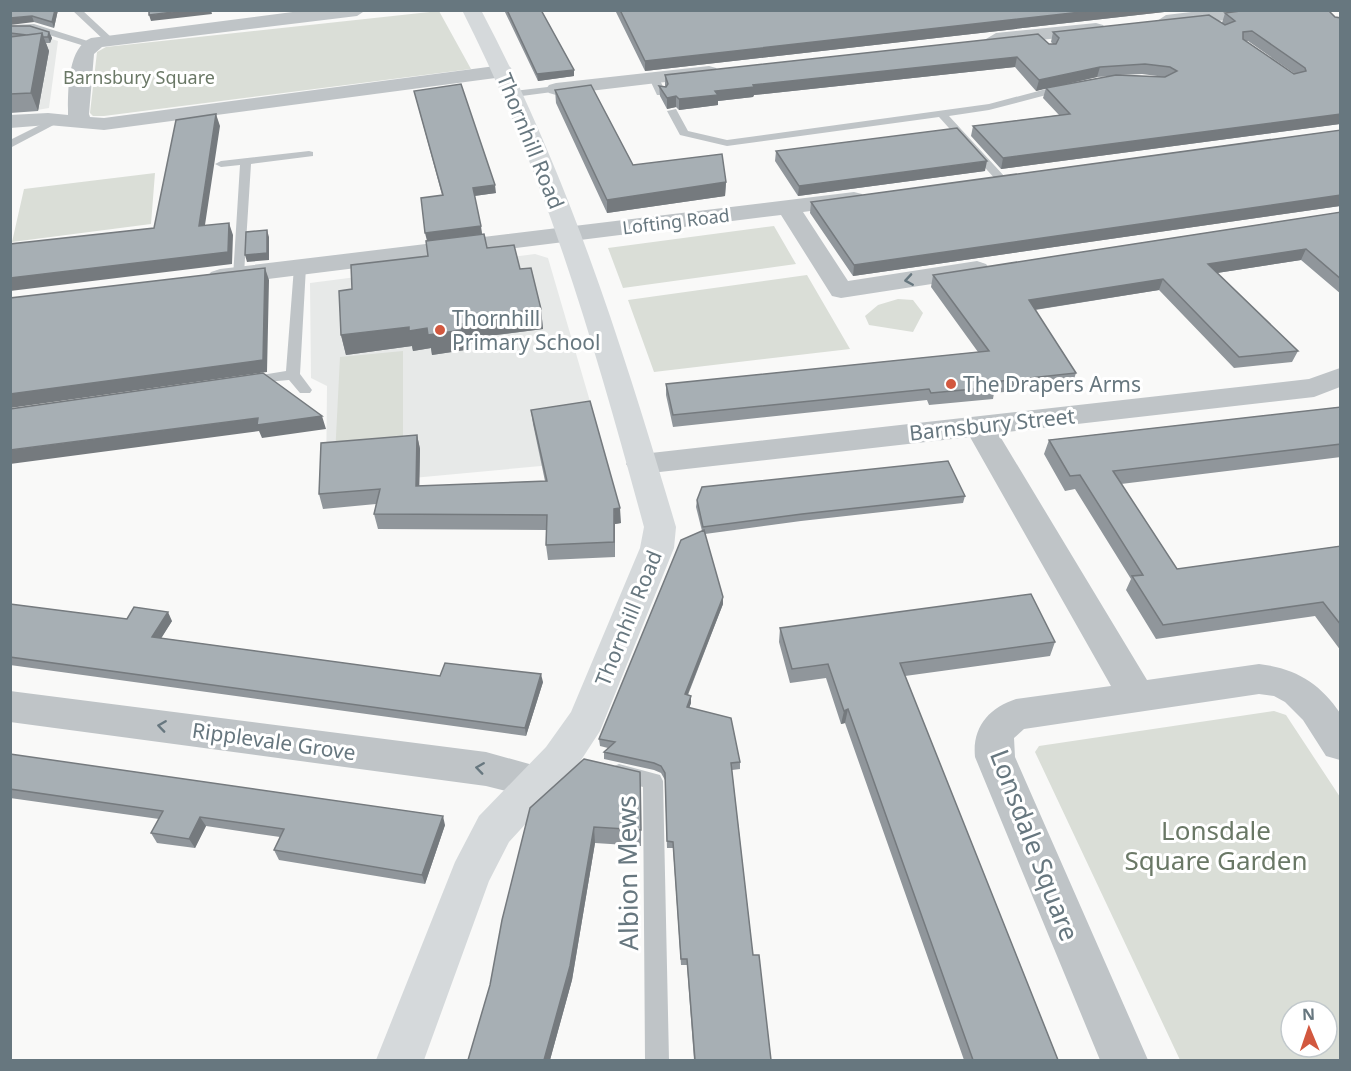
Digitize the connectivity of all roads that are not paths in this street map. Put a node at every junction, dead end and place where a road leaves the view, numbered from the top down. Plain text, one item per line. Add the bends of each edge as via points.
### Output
1 (76, 10) edge
2 (357, 10) edge
3 (471, 10) edge
4 (1261, 10) edge
5 (1207, 16) edge
6 (1142, 24) edge
7 (1118, 26) edge
8 (10, 28) edge
9 (99, 42) junction
10 (975, 42) edge
11 (725, 70) edge
12 (503, 71) junction
13 (1077, 84) edge
14 (555, 89) joint
15 (514, 94) junction
16 (672, 111) edge
17 (943, 115) junction
18 (60, 119) junction
19 (10, 122) edge
20 (83, 123) junction
21 (10, 145) edge
22 (309, 154) dead end
23 (246, 161) junction
24 (221, 164) dead end
25 (1025, 175) edge
26 (1002, 179) junction
27 (970, 183) edge
28 (870, 196) edge
29 (788, 207) junction
30 (569, 234) junction
31 (1006, 265) edge
32 (300, 267) junction
33 (238, 274) junction
34 (196, 279) edge
35 (293, 375) junction
36 (1341, 377) edge
37 (234, 384) edge
38 (306, 390) dead end
39 (978, 425) junction
40 (642, 464) junction
41 (1137, 698) junction
42 (10, 706) edge
43 (1341, 744) edge
44 (569, 768) junction
45 (400, 1060) edge
46 (657, 1060) edge
47 (1124, 1060) edge

1 - 9 lane
2 - 9 street
3 - 12 street, Thornhill Road
4 - 5 street
5 - 6 street
7 - 10 street via 1039,39
8 - 9 lane via 34,27
9 - 20 street via 84,53 78,114
11 - 14 street via 657,85
12 - 15 street, Thornhill Road
12 - 20 street via 104,124
13 - 17 lane via 1018,101
14 - 15 lane
15 - 30 street, Thornhill Road
16 - 17 lane via 684,133 727,143
17 - 26 lane
18 - 19 street
18 - 20 street
18 - 21 lane
22 - 23 lane
23 - 24 lane
23 - 33 lane
25 - 26 street
26 - 27 street
28 - 29 street, Lofting Road
29 - 30 street, Lofting Road
31 -> 29 street via 841,290
30 - 32 street, Lofting Road
30 - 40 street, Thornhill Road
32 - 33 street, Lofting Road
32 - 35 lane
33 - 34 street, Lofting Road
35 - 37 lane
35 - 38 lane
36 - 39 street, Barnsbury Street via 1314,388
39 - 40 street, Barnsbury Street
39 - 41 street
40 - 44 street, Thornhill Road via 660,527 657,548
41 - 43 street, Lonsdale Square via 1276,680 1298,689
41 - 47 street, Lonsdale Square via 1016,715 1000,724 992,743
44 -> 42 street, Ripplevale Grove via 486,769
44 - 45 street, Thornhill Road via 494,829 470,876
44 - 46 lane, Albion Mews via 653,781

